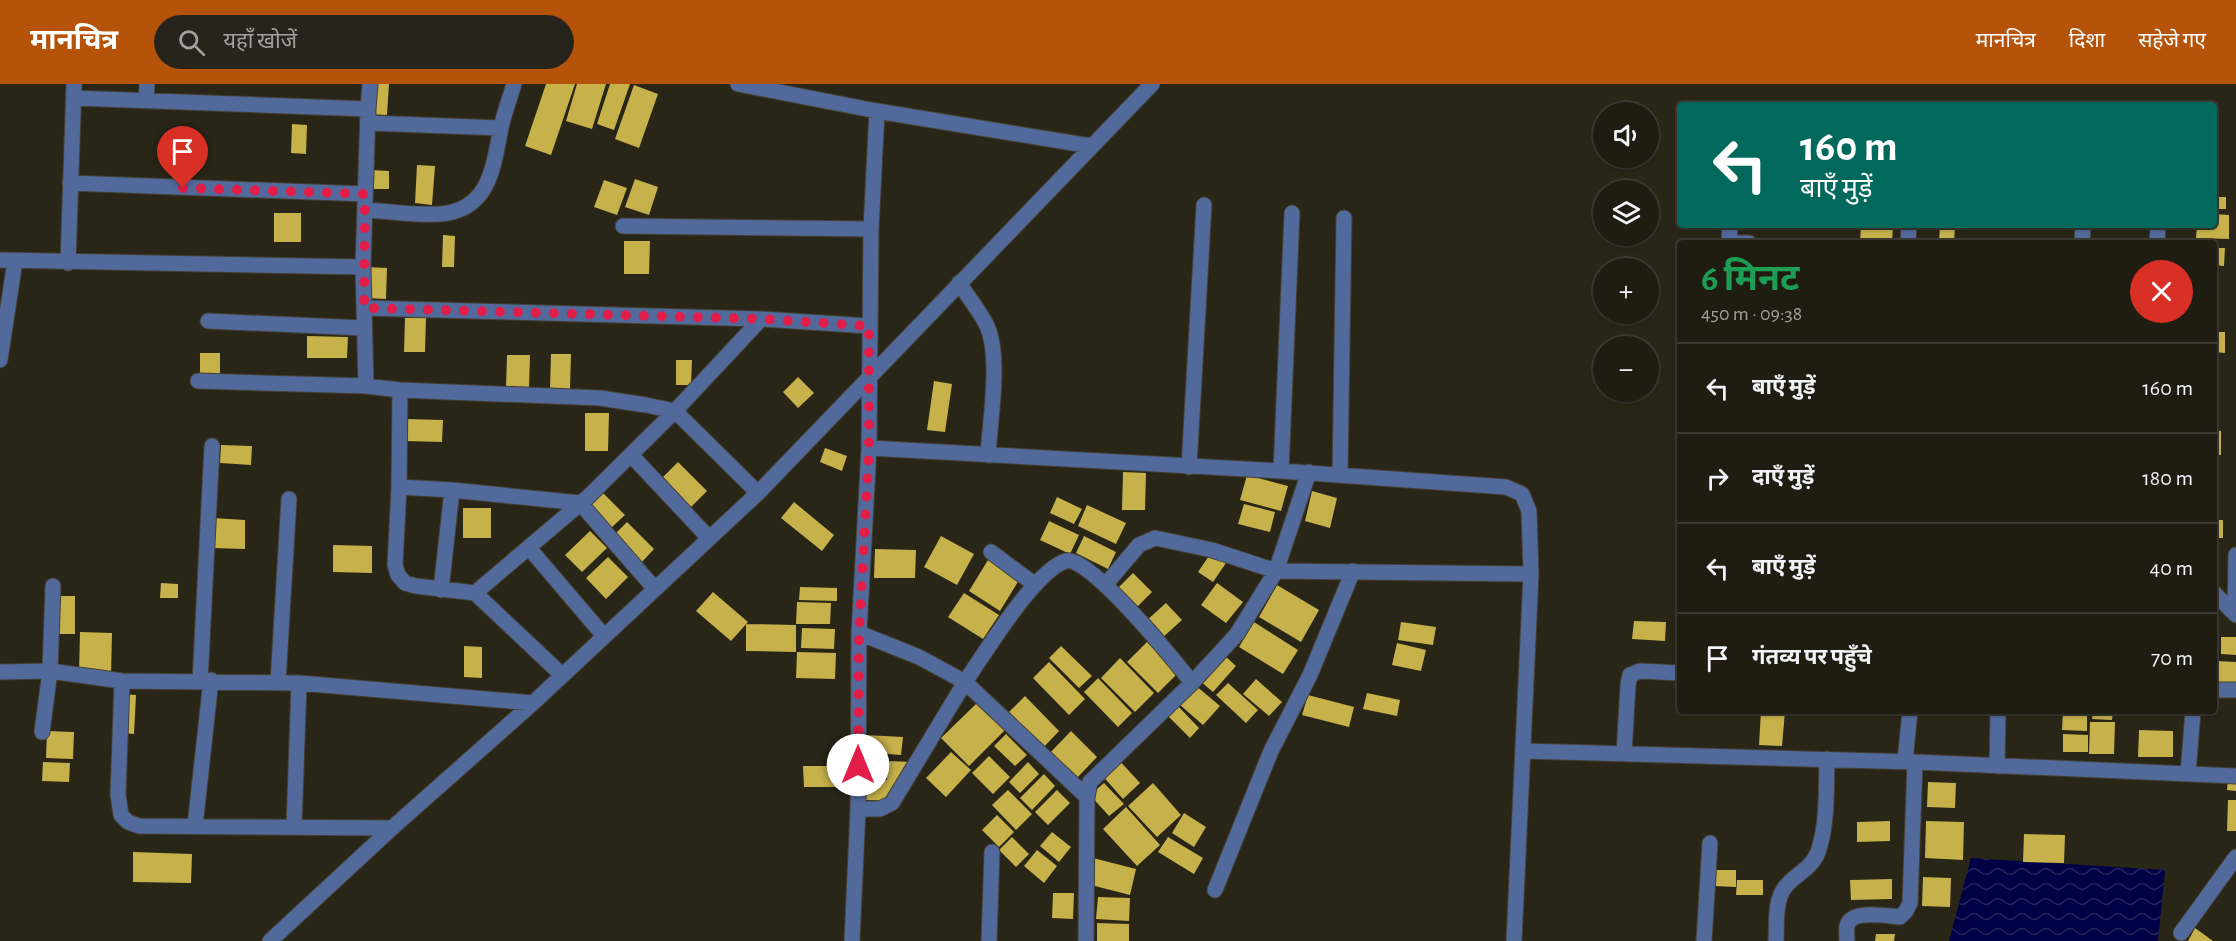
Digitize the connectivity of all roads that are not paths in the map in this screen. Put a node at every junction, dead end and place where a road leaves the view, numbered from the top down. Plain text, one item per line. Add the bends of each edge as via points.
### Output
1 (147, 84) edge
2 (370, 84) edge
3 (514, 84) edge
4 (738, 84) edge
5 (1152, 84) edge
6 (74, 91) edge
7 (146, 101) junction
8 (876, 111) junction
9 (368, 116) junction
10 (501, 128) junction
11 (1091, 146) junction
12 (70, 183) junction
13 (365, 202) junction
14 (1204, 205) dead end
15 (1292, 213) dead end
16 (1344, 218) dead end
17 (623, 226) dead end
18 (871, 229) junction
19 (7, 261) edge
20 (68, 263) junction
21 (363, 267) junction
22 (959, 283) junction
23 (364, 308) junction
24 (761, 319) junction
25 (208, 321) dead end
26 (869, 326) junction
27 (364, 328) junction
28 (0, 360) edge
29 (871, 375) junction
30 (198, 381) dead end
31 (366, 386) junction
32 (400, 390) junction
33 (675, 411) junction
34 (212, 446) dead end
35 (869, 448) junction
36 (631, 455) junction
37 (988, 455) junction
38 (1189, 467) junction
39 (1281, 471) junction
40 (1309, 472) junction
41 (1340, 475) junction
42 (399, 487) junction
43 (452, 490) junction
44 (758, 493) junction
45 (289, 499) dead end
46 (580, 503) junction
47 (709, 538) junction
48 (529, 548) junction
49 (991, 552) dead end
50 (2236, 555) edge
51 (1276, 571) junction
52 (1353, 571) junction
53 (1531, 574) junction
54 (1034, 584) junction
55 (1106, 584) junction
56 (53, 586) dead end
57 (655, 589) junction
58 (441, 590) junction
59 (475, 594) junction
60 (2217, 596) edge
61 (2235, 615) edge
62 (859, 633) junction
63 (604, 636) junction
64 (50, 671) junction
65 (0, 672) edge
66 (1677, 674) edge
67 (562, 675) junction
68 (122, 681) junction
69 (205, 681) junction
70 (278, 682) junction
71 (964, 682) junction
72 (1192, 682) junction
73 (299, 683) junction
74 (2217, 690) edge
75 (2236, 690) edge
76 (533, 703) junction
77 (1910, 714) edge
78 (1998, 714) edge
79 (2193, 714) edge
80 (42, 732) dead end
81 (1523, 752) junction
82 (1624, 753) junction
83 (1827, 759) junction
84 (1910, 761) junction
85 (1997, 766) junction
86 (2188, 774) junction
87 (2236, 776) edge
88 (1087, 797) junction
89 (858, 809) junction
90 (195, 826) junction
91 (294, 827) junction
92 (392, 828) junction
93 (1710, 843) dead end
94 (992, 852) dead end
95 (2236, 857) edge
96 (1215, 890) dead end
97 (2181, 933) dead end
98 (270, 941) edge
99 (852, 941) edge
100 (989, 941) edge
101 (1086, 941) edge
102 (1514, 941) edge
103 (1704, 941) edge
104 (1776, 941) edge
105 (1847, 941) edge

1 - 7 street
2 - 9 street
3 - 10 street
4 - 8 street
5 - 11 street
6 - 7 street
6 - 12 street
7 - 9 street
8 - 11 street
8 - 18 street
9 - 10 street
9 - 13 street
10 - 13 street via 495,164 482,194 457,211 439,214
11 - 22 street
12 - 13 street
12 - 20 street
13 - 21 street
14 - 38 street
15 - 39 street
16 - 41 street
17 - 18 street
18 - 26 street
19 - 20 street
19 - 28 street
20 - 21 street
21 - 23 street
22 - 29 street
22 - 37 street via 992,339
23 - 24 street
23 - 27 street
24 - 26 street
24 - 33 street
25 - 27 street
26 - 29 street
27 - 31 street
29 - 35 street
29 - 44 street
30 - 31 street
31 - 32 street
32 - 33 street via 600,398
32 - 42 street
33 - 36 street
33 - 44 street
34 - 69 street
35 - 37 street
35 - 62 street
36 - 46 street
36 - 47 street
37 - 38 street
38 - 39 street
39 - 40 street
40 - 41 street
40 - 51 street
41 - 53 street via 1506,487 1522,494 1529,511
42 - 43 street
42 - 58 street via 395,565 398,575 405,583
43 - 46 street
43 - 58 street
44 - 47 street
45 - 70 street
46 - 48 street
46 - 57 street
47 - 57 street
48 - 59 street
48 - 63 street
49 - 54 street
50 - 61 street
51 - 52 street
51 - 55 street via 1212,550 1155,538 1138,545
51 - 72 street via 1237,634
52 - 53 street
52 - 96 street via 1310,675 1271,752
53 - 81 street
54 - 55 street via 1067,560 1082,565
54 - 71 street
55 - 72 street
56 - 64 street
57 - 63 street
58 - 59 street
59 - 67 street
60 - 61 street
62 - 71 street via 919,657
62 - 89 street
63 - 67 street
64 - 65 street
64 - 68 street
64 - 80 street
66 - 82 street via 1640,671 1630,675
67 - 76 street
68 - 69 street
68 - 90 street via 118,795 121,815 139,826
69 - 70 street
69 - 90 street
70 - 73 street
71 - 88 street
71 - 89 street via 891,803 880,809
72 - 88 street via 1095,776
73 - 76 street
73 - 91 street
74 - 75 street
76 - 92 street
77 - 84 street
78 - 85 street
79 - 86 street
81 - 82 street
81 - 102 street
82 - 83 street
83 - 84 street
83 - 104 street via 1824,830 1817,855 1785,887 1777,909
84 - 85 street
84 - 105 street via 1910,903 1900,917 1852,918 1847,925
85 - 86 street
86 - 87 street
88 - 101 street
89 - 99 street
90 - 91 street
91 - 92 street
92 - 98 street
93 - 103 street
94 - 100 street
95 - 97 street

